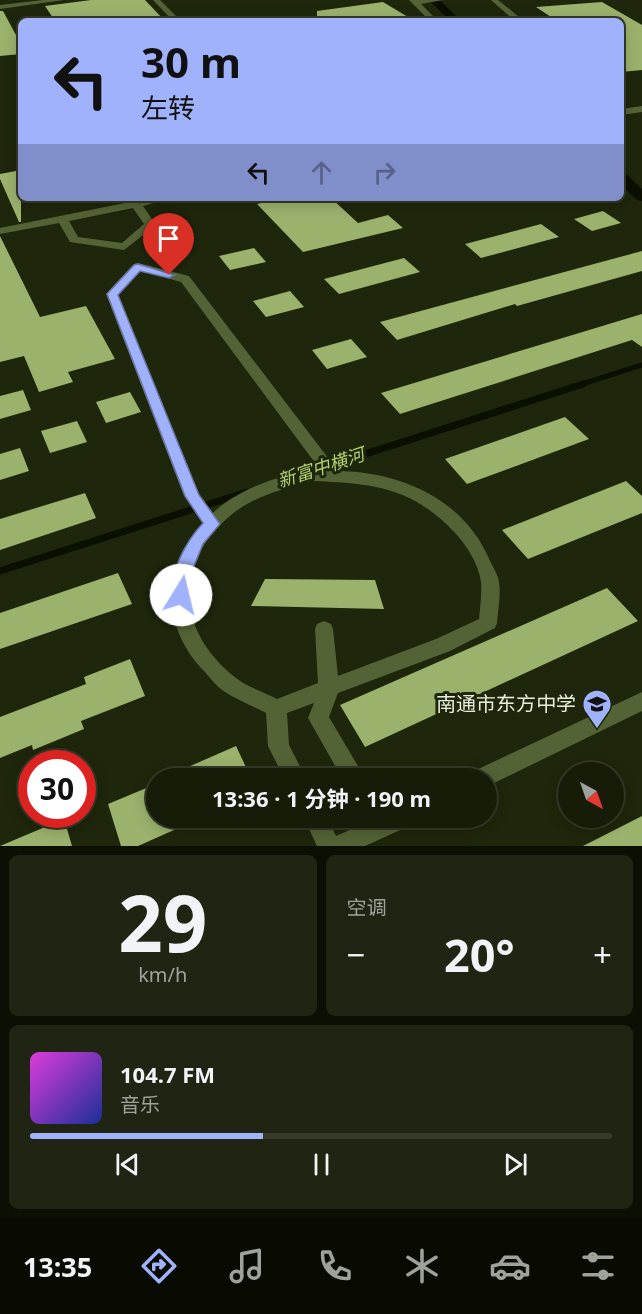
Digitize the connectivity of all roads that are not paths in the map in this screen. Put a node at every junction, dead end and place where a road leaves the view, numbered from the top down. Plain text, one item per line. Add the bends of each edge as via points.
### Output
1 (61, 0) edge
2 (156, 0) edge
3 (440, 0) edge
4 (494, 0) edge
5 (414, 2) edge
6 (0, 7) edge
7 (174, 18) edge
8 (431, 18) edge
9 (516, 18) edge
10 (151, 201) edge
11 (136, 204) junction
12 (62, 219) junction
13 (0, 231) edge
14 (124, 247) junction
15 (138, 267) junction
16 (334, 477) junction
17 (212, 524) junction
18 (324, 629) dead end
19 (329, 690) junction
20 (642, 701) edge
21 (276, 708) junction
22 (290, 768) edge
23 (348, 768) edge
24 (497, 771) edge
25 (320, 828) edge
26 (373, 828) edge
27 (329, 846) edge
28 (340, 846) edge

1 - 6 street
2 - 7 street
3 - 5 street
4 - 9 street
5 - 8 street
10 - 11 street
11 - 12 street
11 - 14 street via 150,225
12 - 13 street
12 - 14 street via 74,240
14 - 15 street
15 - 16 street via 185,279
15 - 17 street via 112,294 192,496
16 - 17 street via 311,476 266,488 226,510
16 - 19 street via 359,477 405,488 444,510 474,542 490,581 488,623
17 - 21 street via 196,541 182,576 181,614 197,652 230,686
18 - 19 street
19 - 21 street
19 - 23 street via 318,718
20 - 24 street
21 - 22 street via 279,746
25 - 27 street
26 - 28 street

